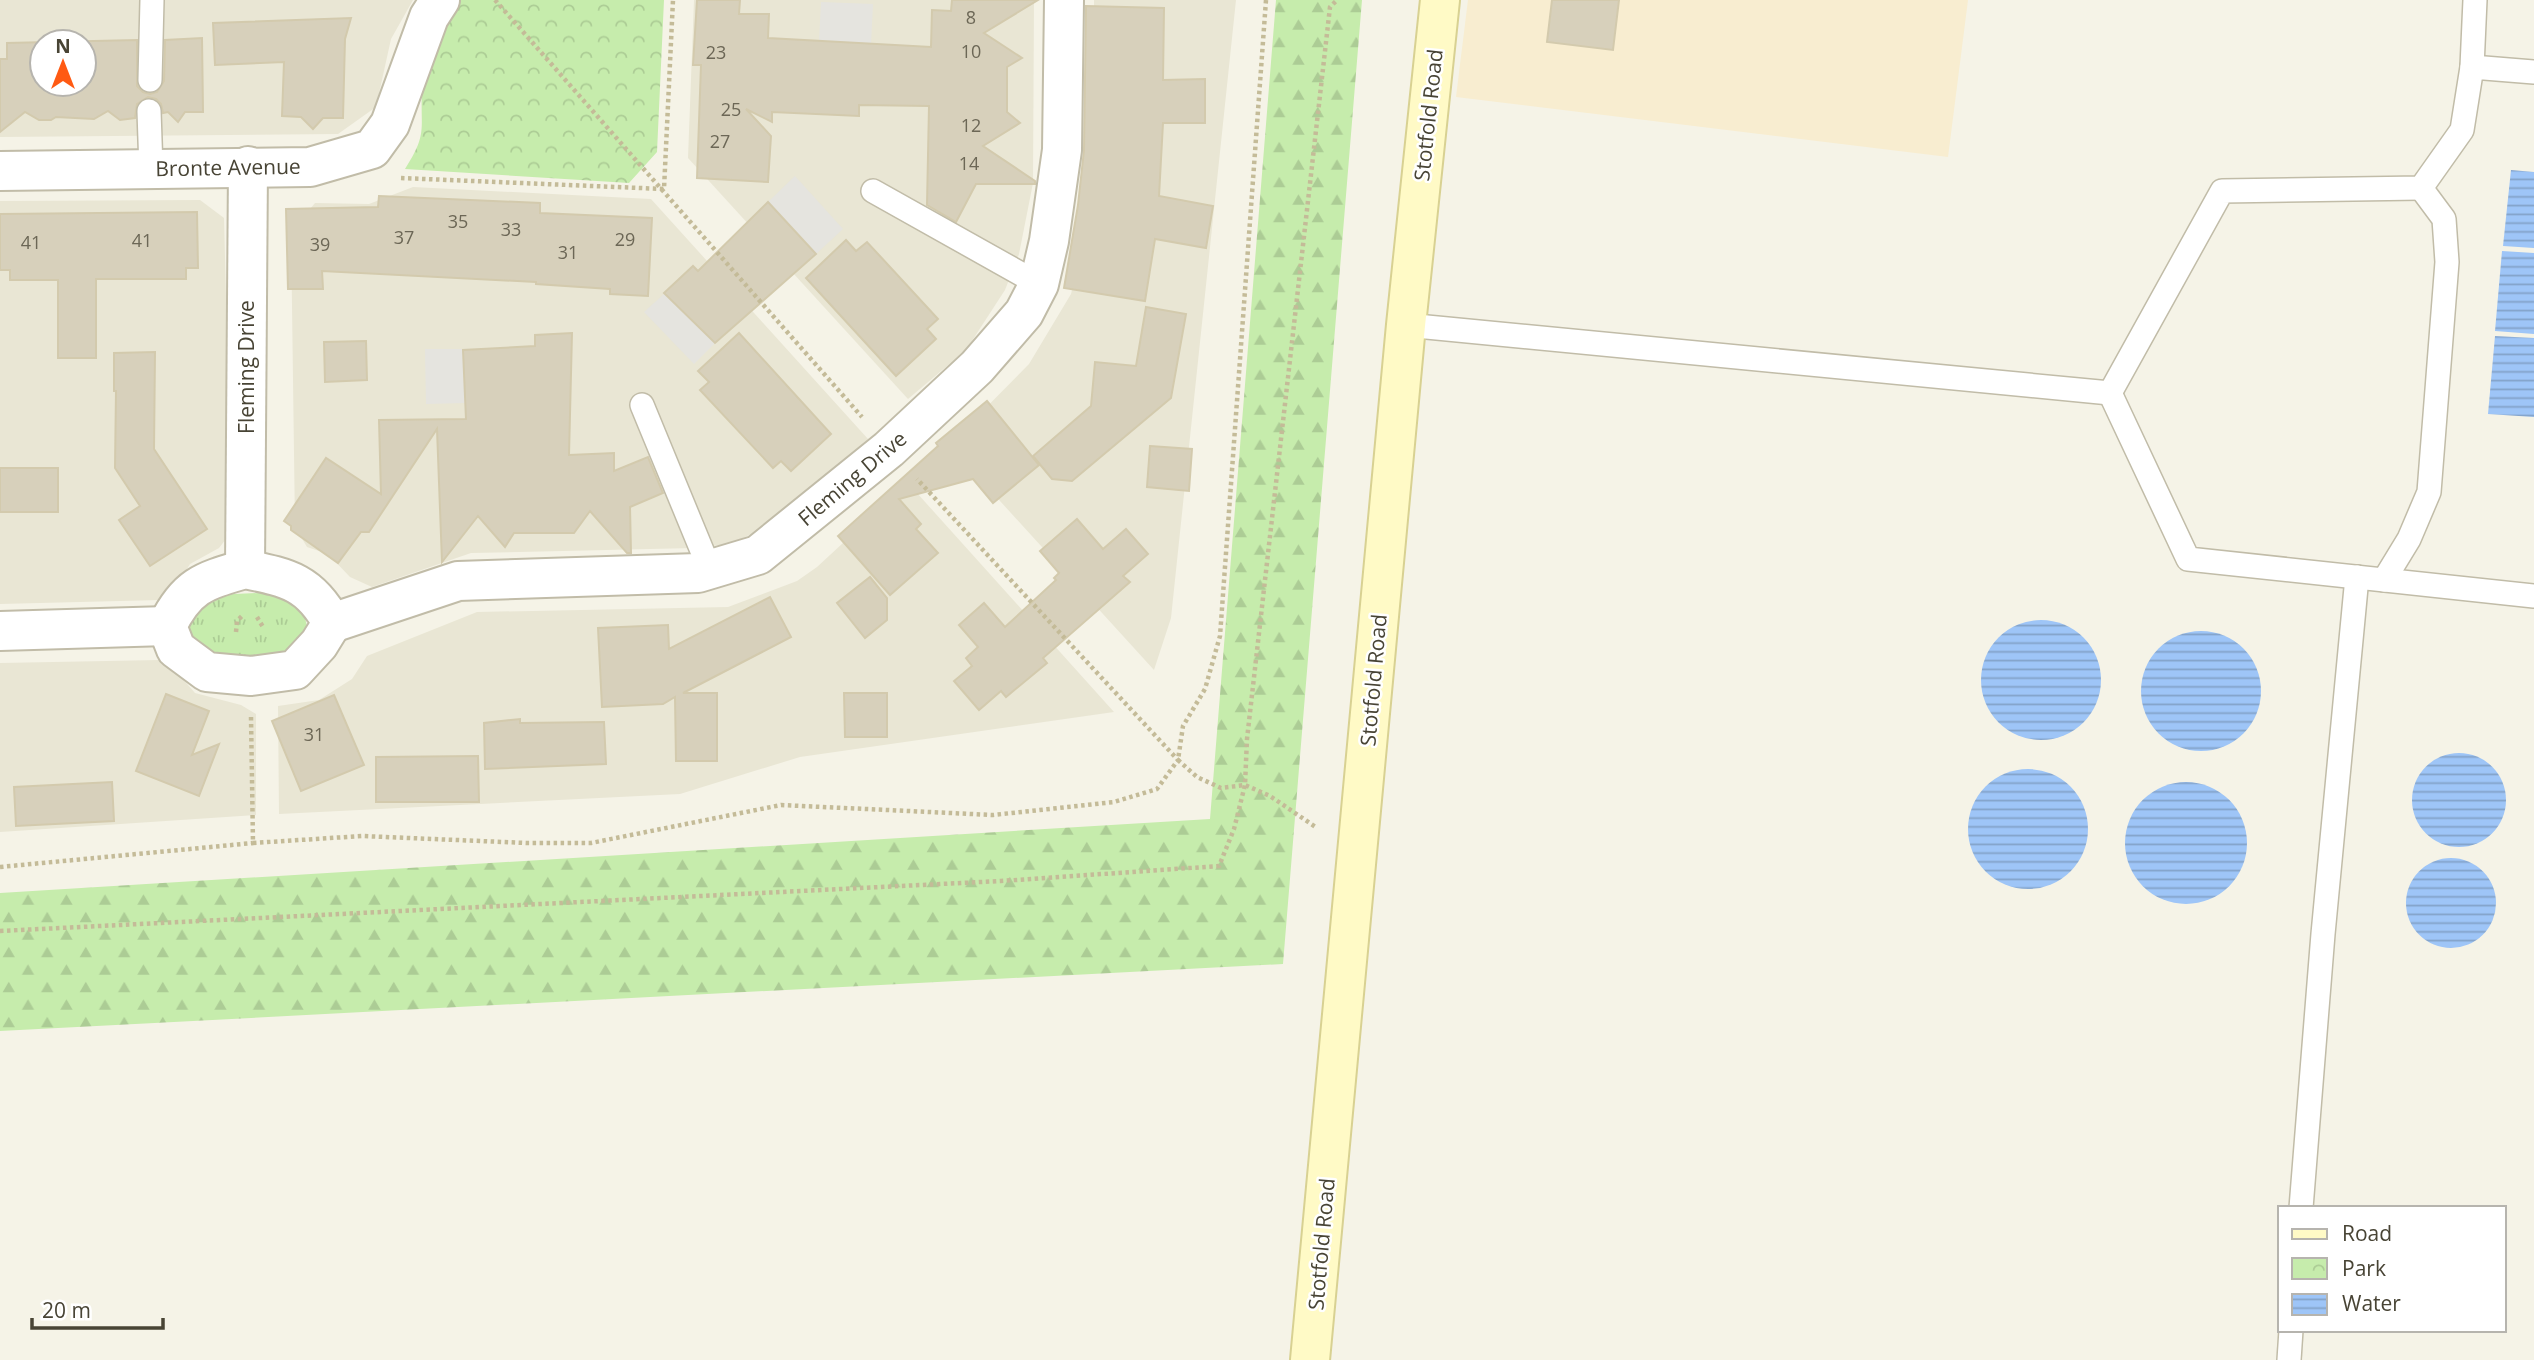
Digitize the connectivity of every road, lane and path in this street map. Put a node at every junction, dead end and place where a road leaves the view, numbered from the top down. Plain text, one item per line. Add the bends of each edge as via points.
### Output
1 (152, 0) edge
2 (440, 0) edge
3 (495, 0) edge
4 (673, 0) edge
5 (1064, 0) edge
6 (1266, 0) edge
7 (1337, 0) edge
8 (1440, 0) edge
9 (2476, 0) edge
10 (2472, 67) junction
11 (2534, 72) edge
12 (150, 80) dead end
13 (149, 111) dead end
14 (372, 149) junction
15 (248, 166) junction
16 (150, 169) junction
17 (0, 171) edge
18 (2421, 188) junction
19 (664, 189) junction
20 (873, 191) dead end
21 (1039, 284) junction
22 (1406, 325) junction
23 (2110, 393) junction
24 (642, 405) dead end
25 (889, 449) junction
26 (245, 569) junction
27 (710, 570) junction
28 (2357, 577) junction
29 (2384, 580) junction
30 (2534, 596) edge
31 (326, 612) junction
32 (167, 626) junction
33 (263, 627) junction
34 (0, 631) edge
35 (261, 635) dead end
36 (242, 640) dead end
37 (251, 677) junction
38 (1178, 760) junction
39 (1245, 786) junction
40 (1325, 832) dead end
41 (253, 843) junction
42 (0, 867) edge
43 (0, 931) edge
44 (2301, 1206) edge
45 (2291, 1332) edge
46 (1310, 1360) edge
47 (2289, 1360) edge

1 - 12 lane
2 - 14 street via 429,17 390,124
3 - 19 path
4 - 19 path
5 - 21 street, Fleming Drive via 1062,150
6 - 38 path via 1220,635 1205,689 1183,726
7 - 39 path via 1330,7
8 - 22 street, Stotfold Road
9 - 10 lane
10 - 11 lane
10 - 18 lane via 2462,130
13 - 16 lane
14 - 15 street, Bronte Avenue via 310,167
14 - 19 path via 394,177
15 - 16 street, Bronte Avenue
15 - 26 street, Fleming Drive
16 - 17 street, Bronte Avenue
18 - 23 lane via 2222,191
18 - 29 lane via 2444,219 2447,262 2429,492 2409,539
19 - 25 path
20 - 21 lane
21 - 25 street, Fleming Drive via 1024,313 976,367
22 - 23 lane
22 - 46 street, Stotfold Road
23 - 28 lane via 2188,559
24 - 27 lane
25 - 27 street, Fleming Drive via 758,555
25 - 38 path
26 - 31 street via 287,578
26 - 32 street via 204,581 176,606
27 - 31 street, Fleming Drive via 458,581
28 - 29 lane
28 - 44 lane
29 - 30 lane
31 - 33 path via 289,627
31 - 37 street via 320,644 295,670
32 - 34 street
32 - 37 street via 176,649 207,672
33 - 35 path
33 - 36 path via 256,616 242,616 235,627
37 - 41 path
38 - 39 path via 1196,778 1221,788
38 - 41 path via 1157,789 1114,802 993,815 782,804 591,843 362,836
39 - 40 path via 1270,796
39 - 43 path via 1219,866
41 - 42 path
45 - 47 lane

